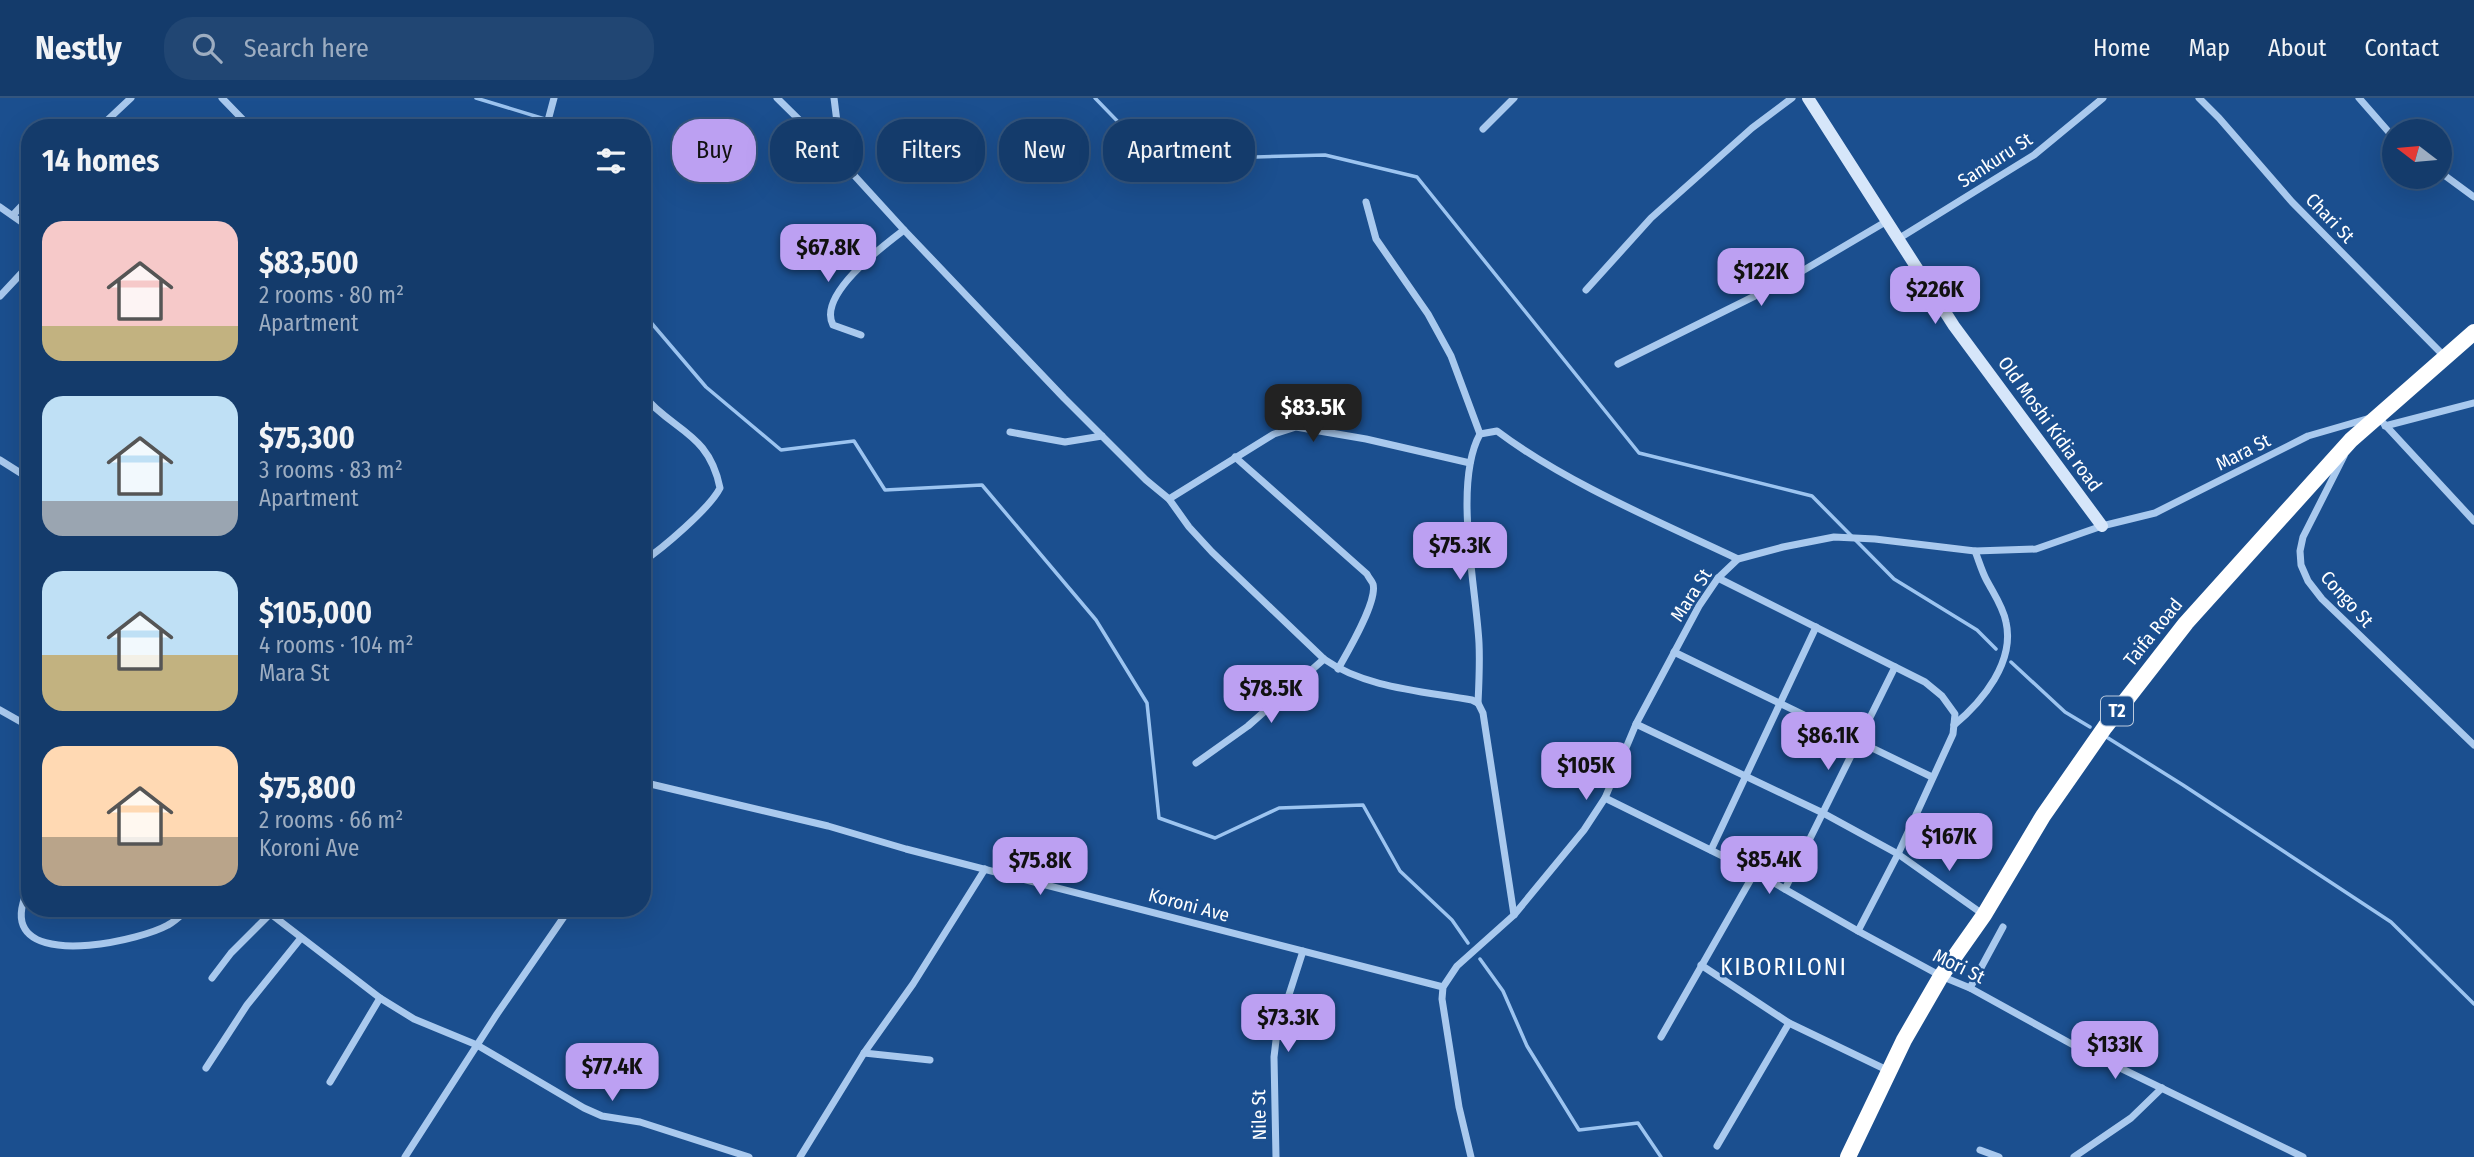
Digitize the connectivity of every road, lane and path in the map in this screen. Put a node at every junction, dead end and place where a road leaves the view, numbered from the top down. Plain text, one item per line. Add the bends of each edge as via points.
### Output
1 (131, 98) edge
2 (222, 98) edge
3 (554, 98) edge
4 (777, 98) edge
5 (834, 98) edge
6 (1514, 98) edge
7 (1792, 98) edge
8 (1808, 98) edge
9 (2103, 98) edge
10 (2199, 98) edge
11 (2359, 98) edge
12 (109, 119) edge
13 (242, 119) edge
14 (548, 119) edge
15 (798, 119) edge
16 (837, 119) edge
17 (2382, 124) edge
18 (1483, 129) dead end
19 (2452, 181) edge
20 (860, 182) edge
21 (2474, 197) edge
22 (1366, 202) dead end
23 (0, 207) edge
24 (21, 207) edge
25 (13, 215) junction
26 (21, 221) edge
27 (1887, 222) junction
28 (904, 230) junction
29 (1898, 239) junction
30 (21, 273) edge
31 (1586, 290) dead end
32 (0, 295) edge
33 (2474, 332) edge
34 (861, 335) dead end
35 (2444, 356) junction
36 (1618, 364) dead end
37 (651, 402) edge
38 (2474, 402) edge
39 (2381, 421) junction
40 (1010, 432) dead end
41 (1480, 434) junction
42 (1102, 436) junction
43 (2351, 440) junction
44 (1235, 457) junction
45 (0, 460) edge
46 (1469, 463) junction
47 (21, 473) edge
48 (1169, 499) junction
49 (2474, 521) edge
50 (2102, 526) junction
51 (1975, 551) junction
52 (651, 554) edge
53 (1738, 559) junction
54 (1718, 578) junction
55 (1815, 627) junction
56 (1674, 652) junction
57 (1324, 659) junction
58 (1895, 667) junction
59 (1338, 669) junction
60 (1478, 703) junction
61 (1779, 703) junction
62 (0, 710) edge
63 (21, 722) edge
64 (1636, 724) junction
65 (1954, 725) junction
66 (1859, 741) junction
67 (2474, 745) edge
68 (1196, 763) dead end
69 (1744, 776) junction
70 (1932, 777) junction
71 (651, 786) edge
72 (1605, 799) junction
73 (1822, 813) junction
74 (1711, 850) junction
75 (1898, 854) junction
76 (985, 869) junction
77 (1755, 872) junction
78 (1785, 889) junction
79 (1514, 915) junction
80 (1984, 915) junction
81 (21, 917) edge
82 (178, 917) edge
83 (261, 917) edge
84 (274, 917) edge
85 (564, 917) edge
86 (2003, 927) dead end
87 (1858, 931) junction
88 (301, 938) junction
89 (1303, 951) junction
90 (1701, 965) junction
91 (1941, 976) junction
92 (212, 978) dead end
93 (1443, 987) junction
94 (1970, 988) junction
95 (380, 998) junction
96 (1789, 1023) junction
97 (1661, 1037) dead end
98 (477, 1045) junction
99 (864, 1053) junction
100 (930, 1060) dead end
101 (206, 1068) dead end
102 (1890, 1071) junction
103 (330, 1082) dead end
104 (2162, 1088) junction
105 (1717, 1146) dead end
106 (1980, 1150) dead end
107 (405, 1157) edge
108 (748, 1157) edge
109 (800, 1157) edge
110 (1276, 1157) edge
111 (1471, 1157) edge
112 (1848, 1157) edge
113 (2000, 1157) edge
114 (2074, 1157) edge
115 (2303, 1157) edge

1 - 12 street
2 - 13 street
3 - 14 street
4 - 15 street
5 - 16 street
6 - 18 street
7 - 31 street via 1651,218
8 - 27 street, Old Moshi Kidia road
9 - 29 street, Sankuru St via 2034,155
10 - 35 street, Chari St via 2292,202
11 - 17 street
19 - 21 street
20 - 28 street
22 - 41 street via 1376,239 1451,356
23 - 25 street
24 - 25 street
25 - 26 street
27 - 29 street, Old Moshi Kidia road
27 - 36 street via 1787,280
28 - 34 street via 860,267 830,309 833,325
28 - 42 street
29 - 50 street, Old Moshi Kidia road via 1954,326
30 - 32 street
33 - 35 highway, Taifa Road / T2
35 - 39 highway, Taifa Road / T2
37 - 52 street via 698,443 720,488
38 - 39 street, Mara St
39 - 43 highway, Taifa Road / T2
39 - 49 street
39 - 50 street, Mara St via 2308,436 2155,513
40 - 42 street via 1065,442
41 - 46 street
41 - 53 street via 1497,431 1574,478
42 - 48 street
43 - 67 street, Congo St via 2303,537 2301,565 2322,599
43 - 80 highway, Taifa Road / T2 via 2186,623 2105,727 2042,816
44 - 46 street via 1296,427
44 - 48 street
44 - 59 street via 1373,582 1364,620
45 - 47 street
46 - 60 street
48 - 57 street via 1212,552
50 - 51 street, Mara St via 2036,550
51 - 53 street, Mara St via 1834,537
51 - 65 street via 2002,611 2007,636 1992,684
53 - 54 street, Mara St
54 - 55 street
54 - 56 street, Mara St
55 - 58 street
55 - 61 street
56 - 61 street
56 - 64 street, Mara St
57 - 59 street
57 - 68 street via 1248,726
58 - 65 street via 1942,696 1955,714
58 - 66 street
59 - 60 street
60 - 79 street
61 - 66 street
61 - 69 street
62 - 63 street
64 - 69 street
64 - 72 street, Mara St
65 - 70 street
66 - 70 street
66 - 73 street
69 - 73 street
69 - 74 street
70 - 75 street
71 - 76 street, Koroni Ave via 828,826
72 - 74 street, Mori St
72 - 79 street, Mara St
73 - 75 street
73 - 78 street
74 - 77 street, Mori St
75 - 80 street
75 - 87 street
76 - 89 street, Koroni Ave
76 - 99 street
77 - 78 street, Mori St
77 - 90 street
78 - 87 street, Mori St
79 - 93 street, Mara St via 1457,966
80 - 91 highway, Taifa Road / T2
81 - 82 street via 22,925 36,939 71,946 125,941 167,926
83 - 92 street
84 - 88 street
85 - 98 street
86 - 94 street
87 - 91 street, Mori St
88 - 95 street
88 - 101 street via 247,1005
89 - 93 street, Koroni Ave
89 - 110 street, Nile St via 1277,1031
90 - 96 street
90 - 97 street
91 - 94 street, Mori St
91 - 102 highway, Taifa Road / T2
93 - 111 street via 1459,1107
94 - 104 street, Mori St
95 - 98 street via 414,1019
95 - 103 street
96 - 102 street
96 - 105 street
98 - 107 street
98 - 108 street via 592,1112
99 - 100 street
99 - 109 street
102 - 112 highway, Taifa Road / T2
104 - 114 street via 2131,1118
104 - 115 street, Mori St
106 - 113 street

